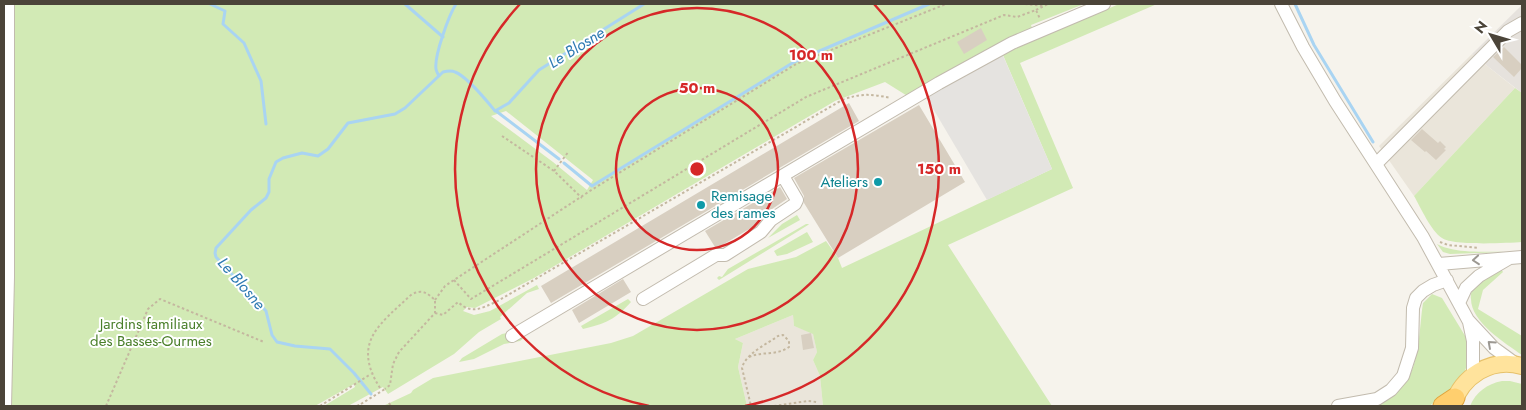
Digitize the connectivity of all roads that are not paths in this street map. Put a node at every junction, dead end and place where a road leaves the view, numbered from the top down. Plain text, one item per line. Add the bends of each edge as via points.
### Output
1 (8, 4) edge
2 (1104, 4) edge
3 (1281, 4) edge
4 (1522, 22) edge
5 (1376, 164) junction
6 (783, 176) junction
7 (1518, 256) edge
8 (1439, 264) junction
9 (1447, 280) junction
10 (643, 299) dead end
11 (1459, 303) junction
12 (1468, 320) junction
13 (512, 336) dead end
14 (1519, 365) edge
15 (1473, 375) junction
16 (1450, 404) edge
17 (5, 406) edge
18 (1338, 406) edge

1 - 17 street
2 - 6 street via 1012,43
3 - 5 street via 1303,48
4 - 5 street via 1508,31
5 - 8 street
6 - 10 street via 797,200 795,204 725,255 716,255
6 - 13 street
7 -> 8 street
7 - 11 street via 1479,276 1466,288
8 - 9 street
9 - 11 street
9 - 18 street via 1433,285 1416,298 1409,361 1403,376 1391,390 1377,399
11 - 12 street
14 -> 12 street via 1494,348
12 - 15 street
14 - 15 main road via 1494,365
15 - 16 main road

